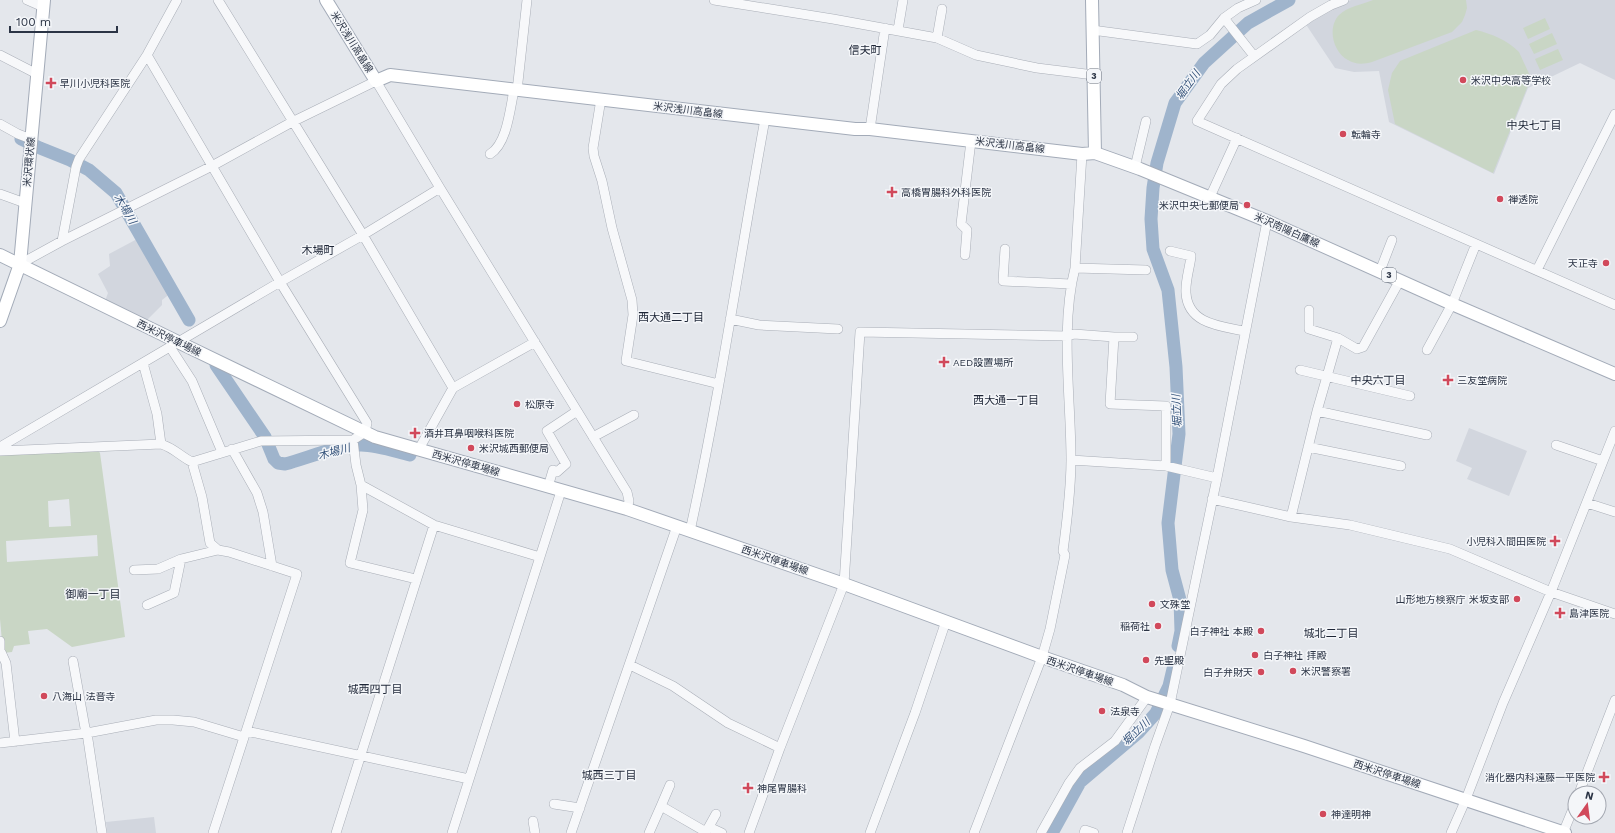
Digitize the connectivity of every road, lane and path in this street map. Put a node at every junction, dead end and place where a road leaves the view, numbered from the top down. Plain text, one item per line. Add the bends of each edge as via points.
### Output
1 (27, 0) edge
2 (176, 0) edge
3 (218, 0) edge
4 (326, 0) edge
5 (527, 0) edge
6 (714, 0) edge
7 (904, 0) edge
8 (1092, 0) edge
9 (1256, 0) edge
10 (1344, 0) edge
11 (44, 3) edge
12 (1240, 4) edge
13 (942, 9) dead end
14 (1226, 20) junction
15 (885, 28) junction
16 (898, 30) junction
17 (1092, 30) junction
18 (937, 38) junction
19 (0, 55) edge
20 (147, 55) junction
21 (1254, 56) junction
22 (37, 74) junction
23 (1094, 75) junction
24 (376, 81) junction
25 (515, 90) junction
26 (601, 99) junction
27 (1615, 114) edge
28 (765, 119) junction
29 (1146, 121) dead end
30 (292, 122) junction
31 (0, 124) edge
32 (870, 129) junction
33 (1238, 138) junction
34 (971, 141) junction
35 (31, 142) junction
36 (1095, 153) junction
37 (490, 154) dead end
38 (1082, 154) junction
39 (212, 166) junction
40 (1137, 168) junction
41 (440, 188) junction
42 (0, 194) edge
43 (1210, 197) junction
44 (25, 203) junction
45 (1267, 221) junction
46 (363, 235) junction
47 (1392, 240) dead end
48 (62, 241) junction
49 (1476, 244) junction
50 (1005, 249) dead end
51 (1170, 251) dead end
52 (0, 255) edge
53 (965, 255) dead end
54 (20, 264) junction
55 (1075, 268) junction
56 (1146, 270) dead end
57 (1537, 270) junction
58 (1380, 271) junction
59 (1400, 280) junction
60 (280, 282) junction
61 (1071, 284) junction
62 (3, 301) edge
63 (1452, 304) junction
64 (1615, 305) edge
65 (1309, 310) dead end
66 (730, 319) junction
67 (0, 321) edge
68 (838, 329) dead end
69 (1244, 331) junction
70 (1068, 336) junction
71 (1114, 337) junction
72 (1133, 337) dead end
73 (1338, 338) junction
74 (535, 342) junction
75 (174, 345) junction
76 (1427, 350) dead end
77 (143, 363) junction
78 (1300, 370) dead end
79 (1615, 374) edge
80 (1326, 376) junction
81 (719, 384) junction
82 (453, 388) junction
83 (1410, 396) dead end
84 (577, 411) junction
85 (1317, 411) junction
86 (634, 415) dead end
87 (1615, 431) edge
88 (365, 432) junction
89 (1427, 436) dead end
90 (593, 437) junction
91 (353, 440) junction
92 (161, 444) junction
93 (1556, 445) dead end
94 (0, 447) edge
95 (1308, 448) junction
96 (419, 449) junction
97 (232, 450) junction
98 (0, 451) edge
99 (1611, 451) edge
100 (222, 452) junction
101 (1071, 460) junction
102 (1603, 461) junction
103 (192, 462) junction
104 (1166, 466) junction
105 (1401, 466) dead end
106 (1217, 478) junction
107 (361, 485) junction
108 (548, 487) junction
109 (561, 491) junction
110 (1212, 499) junction
111 (1587, 503) junction
112 (627, 509) junction
113 (1615, 512) edge
114 (1291, 517) junction
115 (434, 525) junction
116 (677, 526) junction
117 (690, 531) junction
118 (218, 550) junction
119 (540, 557) junction
120 (181, 559) junction
121 (272, 566) junction
122 (134, 570) dead end
123 (416, 579) junction
124 (844, 584) junction
125 (1551, 592) junction
126 (147, 605) dead end
127 (1615, 614) edge
128 (946, 621) junction
129 (0, 641) edge
130 (0, 652) edge
131 (1042, 658) junction
132 (73, 661) dead end
133 (630, 665) junction
134 (1147, 696) junction
135 (1615, 700) edge
136 (1169, 703) junction
137 (87, 733) junction
138 (245, 734) junction
139 (15, 742) junction
140 (0, 743) edge
141 (780, 748) junction
142 (360, 756) junction
143 (469, 779) junction
144 (670, 785) dead end
145 (1582, 785) edge
146 (1466, 799) junction
147 (554, 804) dead end
148 (661, 806) junction
149 (580, 808) junction
150 (716, 814) dead end
151 (533, 821) dead end
152 (709, 827) junction
153 (102, 833) edge
154 (213, 833) edge
155 (336, 833) edge
156 (452, 833) edge
157 (535, 833) edge
158 (571, 833) edge
159 (649, 833) edge
160 (722, 833) edge
161 (749, 833) edge
162 (870, 833) edge
163 (974, 833) edge
164 (1040, 833) edge
165 (1084, 833) edge
166 (1094, 833) edge
167 (1128, 833) edge
168 (1451, 833) edge
169 (1564, 833) edge

1 - 11 street
2 - 20 street
3 - 30 street
4 - 24 main road, 米沢浅川高畠線
5 - 25 street
6 - 15 street
7 - 16 street
8 - 17 main road, 3
9 - 12 street
10 - 21 street via 1310,17
11 - 22 main road, 米沢環状線
12 - 14 street
13 - 18 street
14 - 17 street via 1197,44
14 - 21 street
15 - 16 street
15 - 32 street
16 - 18 street
17 - 23 main road, 3
18 - 23 street via 976,56 1049,70
19 - 22 street
20 - 39 street
20 - 48 street via 78,163
21 - 33 street via 1221,84 1197,121
22 - 35 main road, 米沢環状線
23 - 36 main road, 3
24 - 25 main road, 米沢浅川高畠線 via 390,75
24 - 30 street
24 - 41 street
25 - 26 main road, 米沢浅川高畠線
25 - 37 street via 505,131 496,150
26 - 28 main road, 米沢浅川高畠線
26 - 81 street via 593,148 632,300 633,315 626,361
27 - 57 street
28 - 32 main road, 米沢浅川高畠線
28 - 66 street
29 - 40 street
30 - 39 street
30 - 46 street
31 - 35 street
32 - 34 main road, 米沢浅川高畠線
33 - 43 street
33 - 49 street
34 - 38 main road, 米沢浅川高畠線
34 - 53 street via 961,224 967,230
35 - 44 main road, 米沢環状線
36 - 38 main road, 米沢浅川高畠線
36 - 40 main road, 米沢南陽白鷹線 / 3
38 - 55 street
39 - 48 street
39 - 60 street
40 - 43 main road, 米沢南陽白鷹線 / 3
41 - 46 street
41 - 74 street
42 - 44 street
43 - 45 main road, 米沢南陽白鷹線 / 3
44 - 54 main road, 米沢環状線
45 - 58 main road, 米沢南陽白鷹線 / 3
45 - 69 street
46 - 60 street
46 - 82 street
47 - 58 street
48 - 54 street
49 - 57 street
49 - 63 street
50 - 61 street via 1003,281
51 - 69 street via 1191,256 1186,292 1191,311 1208,323
52 - 54 main road, 西米沢停車場線
54 - 62 main road, 米沢環状線
54 - 75 main road, 西米沢停車場線
55 - 56 street
55 - 61 street
57 - 64 street
58 - 59 main road, 米沢南陽白鷹線 / 3
59 - 63 main road, 米沢南陽白鷹線 / 3
59 - 73 street via 1363,347 1358,349
60 - 75 street
60 - 88 street via 367,423
61 - 70 street
62 - 67 main road, 米沢環状線
63 - 76 street
63 - 79 main road, 米沢南陽白鷹線 / 3
65 - 73 street via 1309,329
66 - 68 street via 759,325
66 - 81 street
69 - 106 street
70 - 71 street via 1074,334
70 - 101 street
70 - 124 street via 860,332
71 - 72 street
71 - 104 street via 1110,404 1166,406
73 - 80 street
74 - 82 street
74 - 84 street
75 - 77 street
75 - 88 main road, 西米沢停車場線
75 - 100 street
77 - 92 street via 157,414
77 - 94 street
78 - 80 street
80 - 83 street
80 - 85 street
81 - 117 street
82 - 96 street
84 - 90 street
84 - 108 street via 547,431 566,464 558,472 553,470
85 - 89 street
85 - 95 street
86 - 90 street
87 - 99 street
88 - 91 street
88 - 96 main road, 西米沢停車場線
90 - 112 street via 627,492
91 - 97 street via 261,442
91 - 107 street
92 - 98 street
92 - 103 street via 171,447
93 - 102 street
95 - 105 street
95 - 114 street
96 - 108 main road, 西米沢停車場線
97 - 100 street
97 - 121 street via 257,493 263,512
99 - 102 street
100 - 103 street
101 - 104 street
101 - 131 street via 1063,551 1065,555
102 - 111 street
103 - 118 street via 202,497 210,543
104 - 106 street
106 - 110 street
107 - 115 street
107 - 123 street via 363,510 350,563
108 - 109 main road, 西米沢停車場線
109 - 112 main road, 西米沢停車場線
109 - 119 street
110 - 114 street
110 - 136 street
111 - 113 street
111 - 125 street
112 - 116 main road, 西米沢停車場線
114 - 125 street via 1350,525 1450,549
115 - 119 street
115 - 123 street
116 - 117 main road, 西米沢停車場線
116 - 133 street
117 - 124 main road, 西米沢停車場線
118 - 120 street
118 - 121 street
119 - 143 street
120 - 122 street via 158,569
120 - 126 street via 174,593
121 - 138 street via 297,574
123 - 142 street
124 - 128 main road, 西米沢停車場線
124 - 141 street
125 - 127 street
125 - 146 street via 1503,703
128 - 131 main road, 西米沢停車場線
128 - 162 street
129 - 130 street
130 - 139 street via 6,663
131 - 134 main road, 西米沢停車場線 via 1123,685
131 - 163 street
132 - 137 street
133 - 141 street via 673,686 728,723
133 - 149 street
134 - 136 main road, 西米沢停車場線
134 - 164 street via 1115,741 1080,768
135 - 145 street
136 - 146 main road, 西米沢停車場線
136 - 167 street
137 - 138 street via 156,720 173,720 194,722
137 - 139 street
137 - 153 street
138 - 142 street
138 - 154 street
139 - 140 street
141 - 161 street
142 - 143 street
142 - 155 street
143 - 156 street
144 - 148 street
146 - 168 street
146 - 169 main road, 西米沢停車場線
147 - 149 street
148 - 152 street via 706,832
148 - 159 street
149 - 158 street
150 - 152 street
151 - 157 street
152 - 160 street
165 - 166 street via 1085,830

